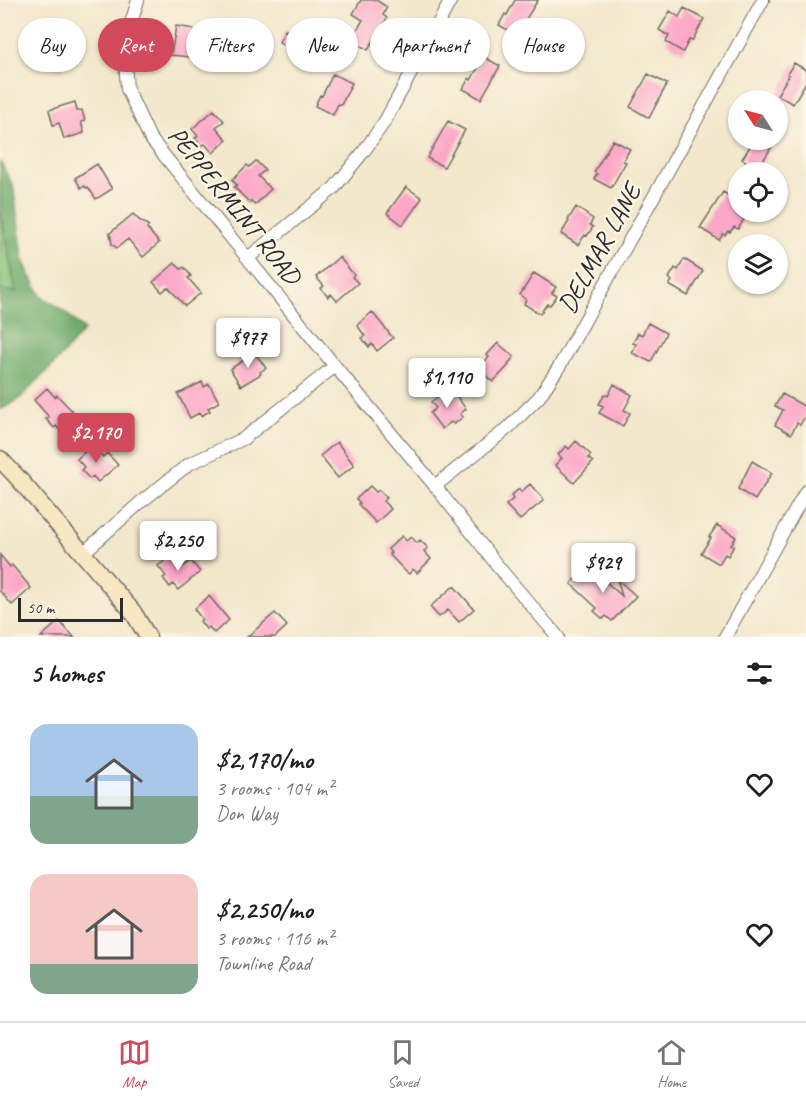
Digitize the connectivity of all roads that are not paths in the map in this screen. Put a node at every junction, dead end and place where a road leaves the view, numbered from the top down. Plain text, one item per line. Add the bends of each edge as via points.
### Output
1 (138, 0) edge
2 (451, 0) edge
3 (763, 0) edge
4 (248, 258) junction
5 (335, 366) junction
6 (0, 459) edge
7 (435, 486) junction
8 (806, 490) edge
9 (82, 554) junction
10 (148, 637) edge
11 (558, 637) edge
12 (725, 637) edge

1 - 4 street, PEPPERMINT ROAD via 124,47 127,89 150,138
2 - 4 street via 385,121 364,151 334,188
3 - 7 street, DELMAR LANE via 539,397 508,428
4 - 5 street, PEPPERMINT ROAD
5 - 7 street, PEPPERMINT ROAD
5 - 9 street via 243,438 189,464
6 - 9 main road
7 - 11 street, PEPPERMINT ROAD
8 - 12 street
9 - 10 main road via 132,612

